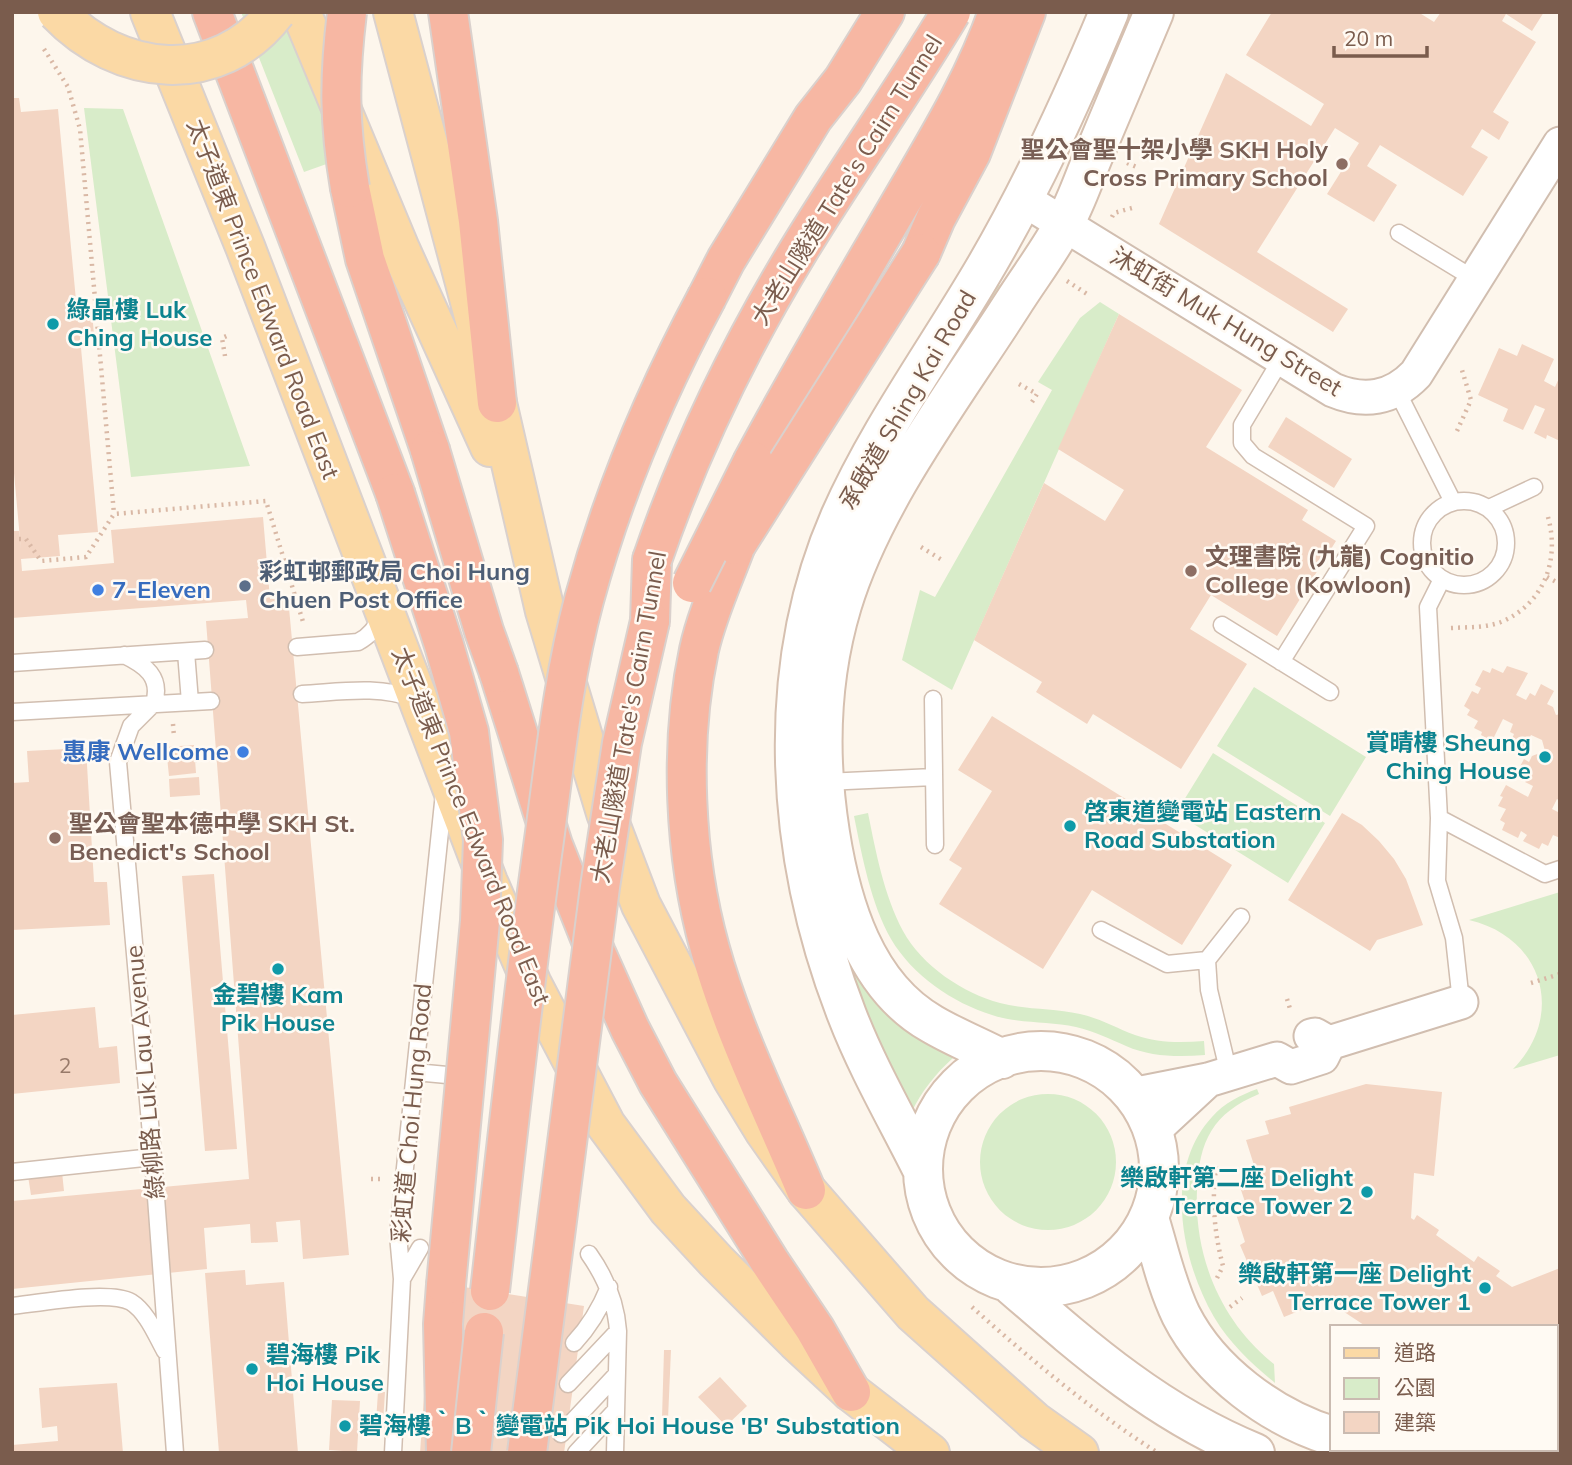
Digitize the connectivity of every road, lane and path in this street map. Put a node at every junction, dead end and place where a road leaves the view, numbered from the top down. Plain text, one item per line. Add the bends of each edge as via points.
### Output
1 (150, 12) edge
2 (212, 12) edge
3 (276, 12) edge
4 (301, 12) edge
5 (347, 12) edge
6 (393, 12) edge
7 (448, 12) edge
8 (857, 12) edge
9 (885, 12) edge
10 (951, 12) edge
11 (980, 12) edge
12 (998, 12) edge
13 (1026, 12) edge
14 (1108, 12) edge
15 (1154, 12) edge
16 (49, 28) edge
17 (952, 111) junction
18 (813, 118) junction
19 (1560, 144) edge
20 (1023, 199) junction
21 (1065, 223) junction
22 (1399, 233) dead end
23 (1476, 280) junction
24 (229, 335) dead end
25 (225, 356) dead end
26 (1282, 358) junction
27 (1462, 370) dead end
28 (1019, 384) dead end
29 (1397, 391) junction
30 (1032, 402) dead end
31 (497, 403) junction
32 (1457, 431) dead end
33 (1534, 487) dead end
34 (1452, 502) junction
35 (1489, 508) junction
36 (114, 514) junction
37 (1548, 517) dead end
38 (526, 522) junction
39 (12, 539) edge
40 (921, 547) dead end
41 (943, 560) dead end
42 (1547, 577) junction
43 (1442, 579) junction
44 (1560, 584) edge
45 (384, 610) junction
46 (650, 621) junction
47 (1222, 625) dead end
48 (1430, 629) junction
49 (305, 630) dead end
50 (297, 647) dead end
51 (205, 650) dead end
52 (186, 652) junction
53 (123, 655) junction
54 (1281, 662) junction
55 (12, 663) edge
56 (1330, 692) dead end
57 (302, 694) dead end
58 (933, 699) dead end
59 (417, 700) junction
60 (211, 701) dead end
61 (190, 702) junction
62 (154, 703) junction
63 (12, 712) edge
64 (217, 759) dead end
65 (195, 760) dead end
66 (446, 774) junction
67 (934, 777) junction
68 (824, 782) junction
69 (1439, 818) junction
70 (935, 845) dead end
71 (1560, 869) edge
72 (1241, 917) dead end
73 (1101, 930) dead end
74 (1207, 960) junction
75 (1560, 974) edge
76 (1531, 983) dead end
77 (1461, 1002) joint
78 (1002, 1059) junction
79 (415, 1072) junction
80 (471, 1077) dead end
81 (1219, 1077) junction
82 (1132, 1095) junction
83 (1153, 1131) junction
84 (153, 1157) junction
85 (1217, 1162) dead end
86 (922, 1167) junction
87 (12, 1172) edge
88 (371, 1179) dead end
89 (382, 1179) dead end
90 (806, 1190) junction
91 (1149, 1217) junction
92 (420, 1248) dead end
93 (589, 1254) dead end
94 (1217, 1278) dead end
95 (402, 1279) junction
96 (1010, 1284) junction
97 (609, 1287) junction
98 (1242, 1298) dead end
99 (12, 1306) edge
100 (972, 1307) dead end
101 (1230, 1307) dead end
102 (618, 1331) junction
103 (575, 1343) dead end
104 (168, 1356) junction
105 (617, 1374) junction
106 (568, 1384) dead end
107 (851, 1392) junction
108 (616, 1410) junction
109 (561, 1434) dead end
110 (1330, 1435) edge
111 (175, 1453) edge
112 (393, 1453) edge
113 (446, 1453) edge
114 (471, 1453) edge
115 (527, 1453) edge
116 (576, 1453) edge
117 (615, 1453) edge
118 (930, 1453) edge
119 (1079, 1453) edge
120 (1158, 1453) edge
121 (1255, 1453) edge

1 - 45 main road, 太子道東 Prince Edward Road East
2 - 113 highway, bridge via 395,492 473,752 484,857 443,1324
3 - 16 main road, bridge via 238,47 219,57 182,65 140,62
4 - 38 main road via 400,249
5 - 107 highway, bridge via 341,54 342,138 365,259 430,450 553,845 596,953 658,1083
6 - 31 main road
7 - 31 highway via 478,221
8 - 18 highway
9 - 18 highway
10 - 46 highway, 大老山隧道 Tate's Cairn Tunnel, bridge via 797,253 718,398 652,559
11 - 17 highway
12 - 17 highway
13 - 90 highway, bridge via 971,153 921,253 736,545 699,651 686,784 702,916 752,1063
14 - 20 main road, 承啟道 Shing Kai Road
15 - 21 main road, 承啟道 Shing Kai Road
16 - 36 path via 80,129
17 - 46 highway, bridge via 796,382 692,583
18 - 114 highway, bridge via 726,260 675,357 630,460 583,602 566,681 529,943
19 - 23 street
20 - 21 street, 沐虹街 Muk Hung Street
20 - 86 main road, 承啟道 Shing Kai Road via 883,436 840,518 818,579 796,707 796,788 822,939 861,1048
21 - 26 street, 沐虹街 Muk Hung Street
21 - 68 main road, 承啟道 Shing Kai Road via 911,461 857,566 843,604 826,684
22 - 23 lane
23 - 29 street via 1416,374
24 - 25 path via 222,338
26 - 29 street, 沐虹街 Muk Hung Street via 1345,395 1372,398
26 - 54 lane via 1242,425 1242,443 1253,456 1366,526
27 - 32 path via 1471,400
28 - 30 path via 1037,394
29 - 34 lane
31 - 38 main road
33 - 35 lane
34 - 35 lane via 1465,500
34 - 43 lane via 1430,517 1422,544 1424,558
35 - 43 lane via 1501,521 1507,538 1498,569 1472,584
36 - 39 path via 86,557 41,561 26,540
36 - 49 path via 266,501
37 - 42 path via 1553,547
38 - 90 main road via 575,715 641,905 732,1077
40 - 41 path
42 - 44 path
42 - 48 path via 1528,605 1499,623
43 - 48 lane via 1429,607
45 - 50 lane via 376,626 358,642
45 - 59 main road, 太子道東 Prince Edward Road East
46 - 115 highway, 大老山隧道 Tate's Cairn Tunnel, bridge via 622,743 600,887
47 - 54 lane
48 - 69 lane
51 - 52 lane
52 - 53 lane
52 - 61 lane
53 - 55 lane
53 - 62 lane via 151,673 156,684
54 - 56 lane
57 - 59 lane via 376,690
58 - 67 lane
59 - 66 main road, 太子道東 Prince Edward Road East
60 - 61 lane
61 - 62 lane
62 - 63 lane
62 - 84 lane, 綠柳路 Luk Lau Avenue via 131,726 118,762
64 - 65 path
66 - 79 lane, 彩虹道 Choi Hung Road
66 - 107 main road, 太子道東 Prince Edward Road East via 532,984 606,1125 676,1218
67 - 68 lane
67 - 70 lane
68 - 78 main road, 承啟道 Shing Kai Road via 841,887 853,926 877,972 893,992 931,1023
69 - 71 lane via 1545,874
69 - 77 lane via 1437,881 1454,938
72 - 74 lane
73 - 74 lane via 1167,964
74 - 81 lane
75 - 76 path
77 - 81 street via 1329,1043 1315,1035 1284,1045 1277,1059
78 - 82 main road via 1025,1052 1074,1055 1096,1064
78 - 86 main road via 954,1088 936,1112 925,1138
79 - 80 lane
79 - 95 lane, 彩虹道 Choi Hung Road via 398,1236
81 - 82 street
81 - 83 street
82 - 83 main road
83 - 91 main road via 1158,1189
84 - 87 lane
84 - 104 lane, 綠柳路 Luk Lau Avenue
85 - 94 path via 1214,1219 1223,1266
86 - 96 main road via 926,1198 943,1236 981,1272
88 - 89 path
90 - 119 main road via 913,1313 1034,1421
91 - 96 main road via 1131,1246 1107,1268 1076,1283 1043,1288
91 - 110 main road via 1173,1296 1205,1351 1242,1388
92 - 95 lane
93 - 97 lane
95 - 112 lane, 彩虹道 Choi Hung Road
96 - 121 main road via 1160,1404
97 - 102 lane
97 - 103 lane
98 - 101 path
99 - 104 lane via 108,1296 131,1302 149,1322
100 - 120 path via 1102,1416
102 - 105 lane
102 - 106 lane
104 - 111 lane, 綠柳路 Luk Lau Avenue
105 - 108 lane
105 - 109 lane
107 - 118 main road, 太子道東 Prince Edward Road East
108 - 116 lane
108 - 117 lane

